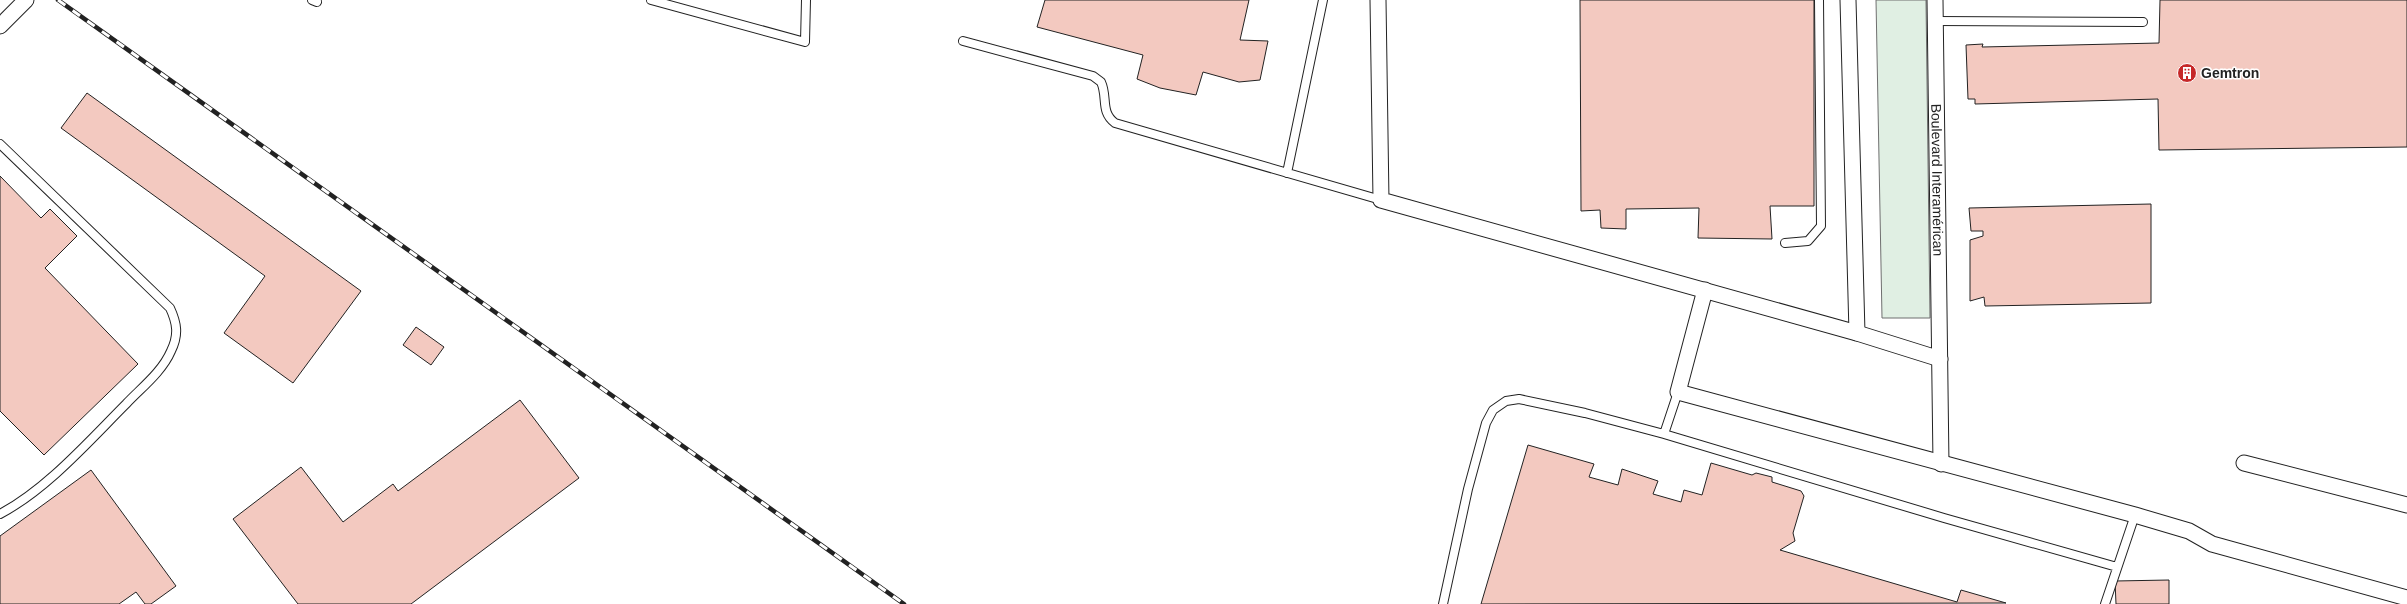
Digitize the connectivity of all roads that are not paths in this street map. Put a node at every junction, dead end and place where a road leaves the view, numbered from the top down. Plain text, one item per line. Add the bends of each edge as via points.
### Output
1 (26, 0) edge
2 (651, 0) edge
3 (806, 0) edge
4 (1323, 0) edge
5 (1378, 0) edge
6 (1819, 0) edge
7 (1848, 0) edge
8 (1936, 0) edge
9 (672, 3) edge
10 (1936, 21) junction
11 (2143, 22) dead end
12 (0, 26) edge
13 (963, 41) dead end
14 (0, 144) edge
15 (1287, 173) junction
16 (1380, 200) junction
17 (1785, 243) dead end
18 (1706, 290) junction
19 (1858, 333) junction
20 (1940, 359) junction
21 (1678, 392) junction
22 (1664, 434) junction
23 (2244, 463) dead end
24 (1941, 464) junction
25 (2407, 506) edge
26 (0, 514) edge
27 (2134, 515) junction
28 (2117, 567) junction
29 (2407, 598) edge
30 (1443, 604) edge
31 (2106, 604) edge

1 - 12 street
2 - 9 lane
3 - 9 lane via 805,42
4 - 15 lane
5 - 16 street
6 - 17 lane via 1821,226 1808,241
7 - 19 street
8 - 10 street, Boulevard Interamérican
10 - 11 lane
10 - 20 street, Boulevard Interamérican
13 - 15 lane via 1093,76 1101,82 1105,111 1108,118 1115,123
14 - 26 lane via 170,308 177,322 171,351 158,370 75,456 18,505
15 - 16 lane
16 - 18 street
18 - 19 street
18 - 21 street
19 - 20 street
20 - 24 street, Boulevard Interamérican
21 - 22 lane
21 - 24 street
22 - 28 lane via 1936,516
22 - 30 lane via 1519,399 1506,401 1493,410 1486,423 1468,489
23 - 25 street
24 - 27 street
27 - 28 lane
27 - 29 street via 2189,531 2212,544
28 - 31 lane

